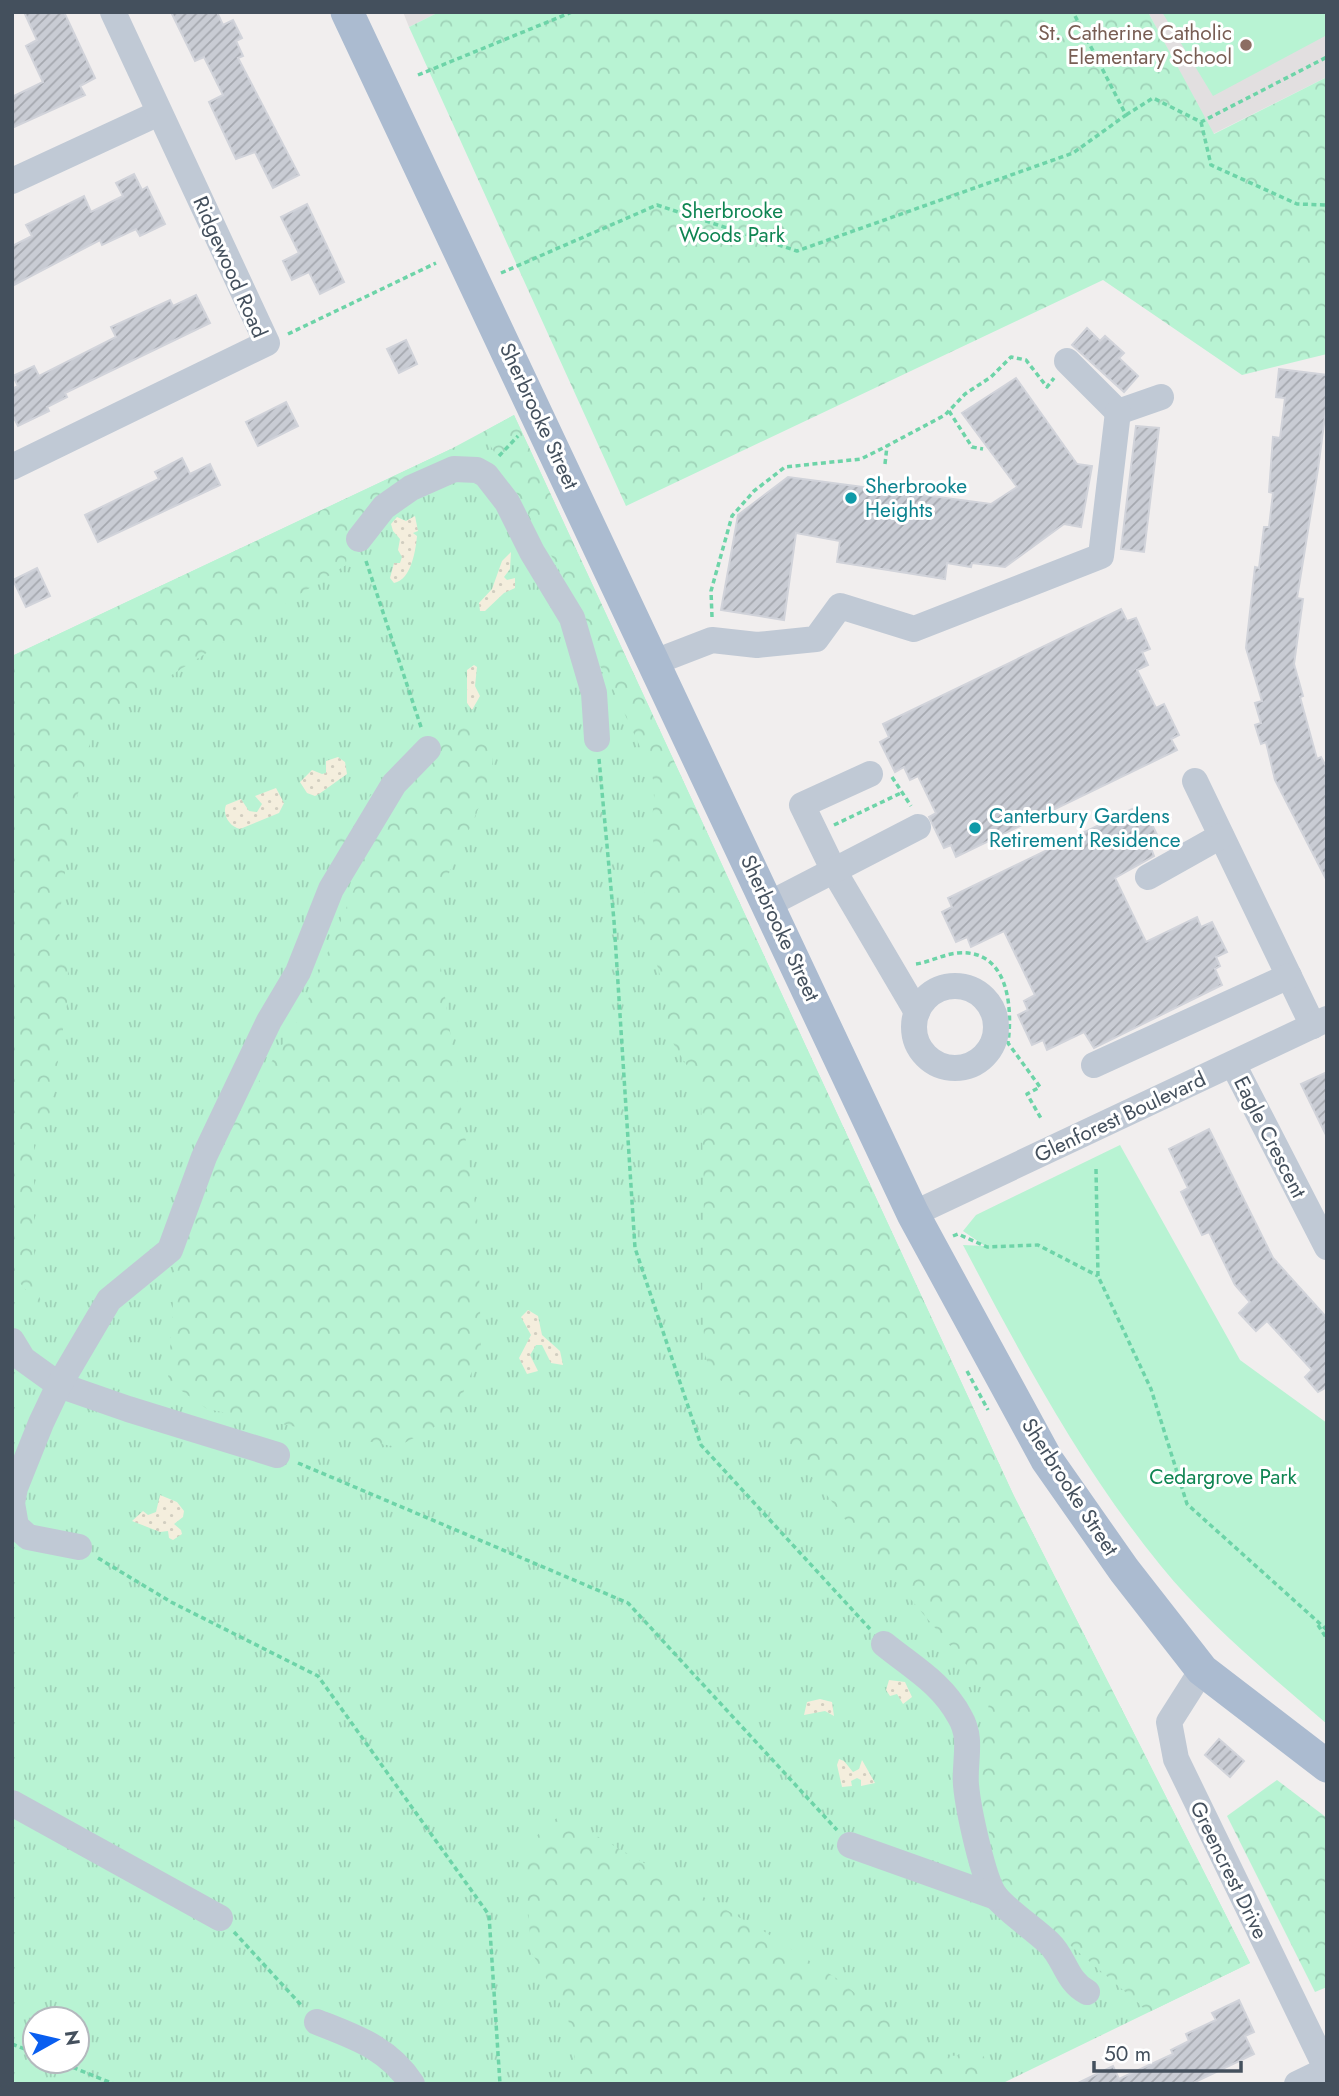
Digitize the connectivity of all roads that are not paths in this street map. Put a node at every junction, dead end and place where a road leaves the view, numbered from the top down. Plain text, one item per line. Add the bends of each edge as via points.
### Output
1 (113, 12) edge
2 (347, 12) edge
3 (159, 113) junction
4 (12, 181) edge
5 (1067, 361) road end
6 (1161, 397) dead end
7 (1118, 412) junction
8 (12, 467) edge
9 (359, 539) road end
10 (655, 662) junction
11 (597, 739) road end
12 (428, 749) road end
13 (880, 774) road end
14 (1195, 781) dead end
15 (915, 818) road end
16 (1221, 836) junction
17 (843, 866) junction
18 (1148, 877) dead end
19 (769, 904) junction
20 (1289, 976) junction
21 (917, 1012) dead end
22 (1320, 1023) edge
23 (1233, 1064) junction
24 (1094, 1065) dead end
25 (913, 1214) junction
26 (1327, 1247) edge
27 (12, 1341) edge
28 (59, 1385) junction
29 (22, 1452) edge
30 (277, 1455) road end
31 (79, 1547) road end
32 (884, 1644) road end
33 (1202, 1670) junction
34 (1327, 1766) edge
35 (12, 1803) edge
36 (850, 1845) road end
37 (996, 1897) junction
38 (220, 1918) road end
39 (1087, 1992) dead end
40 (317, 2022) road end
41 (1327, 2070) edge
42 (412, 2084) edge
43 (1297, 2084) edge

1 - 3 street, Ridgewood Road
2 - 10 main road, Sherbrooke Street
3 - 4 street
3 - 8 street, Ridgewood Road via 267,343
5 - 7 street
6 - 7 street
7 - 10 street via 1101,556 914,629 840,606 816,639 757,645 712,640
9 - 11 street via 384,507 404,492 454,469 486,475 507,502 572,618 594,693
10 - 19 main road, Sherbrooke Street
12 - 28 street via 394,784 331,889 298,972 269,1021 204,1157 170,1250 109,1300
13 - 17 street via 802,805
14 - 16 street
15 - 17 street
16 - 18 street
16 - 20 street
17 - 19 street
17 - 21 street
19 - 25 main road, Sherbrooke Street
20 - 22 street
20 - 24 street
22 - 23 street, Glenforest Boulevard
23 - 25 street, Glenforest Boulevard
23 - 26 street, Eagle Crescent
25 - 33 main road, Sherbrooke Street via 1047,1460
27 - 28 street via 23,1359
28 - 29 street
28 - 30 street
29 - 31 street via 14,1495 16,1526 28,1537
32 - 37 street via 936,1682 961,1717 967,1734 969,1803 987,1882
33 - 34 main road, Sherbrooke Street
33 - 41 street, Greencrest Drive via 1169,1722 1176,1759
35 - 38 street
36 - 37 street
37 - 39 street via 1052,1945 1075,1986
40 - 42 street via 377,2047 404,2069
41 - 43 street

